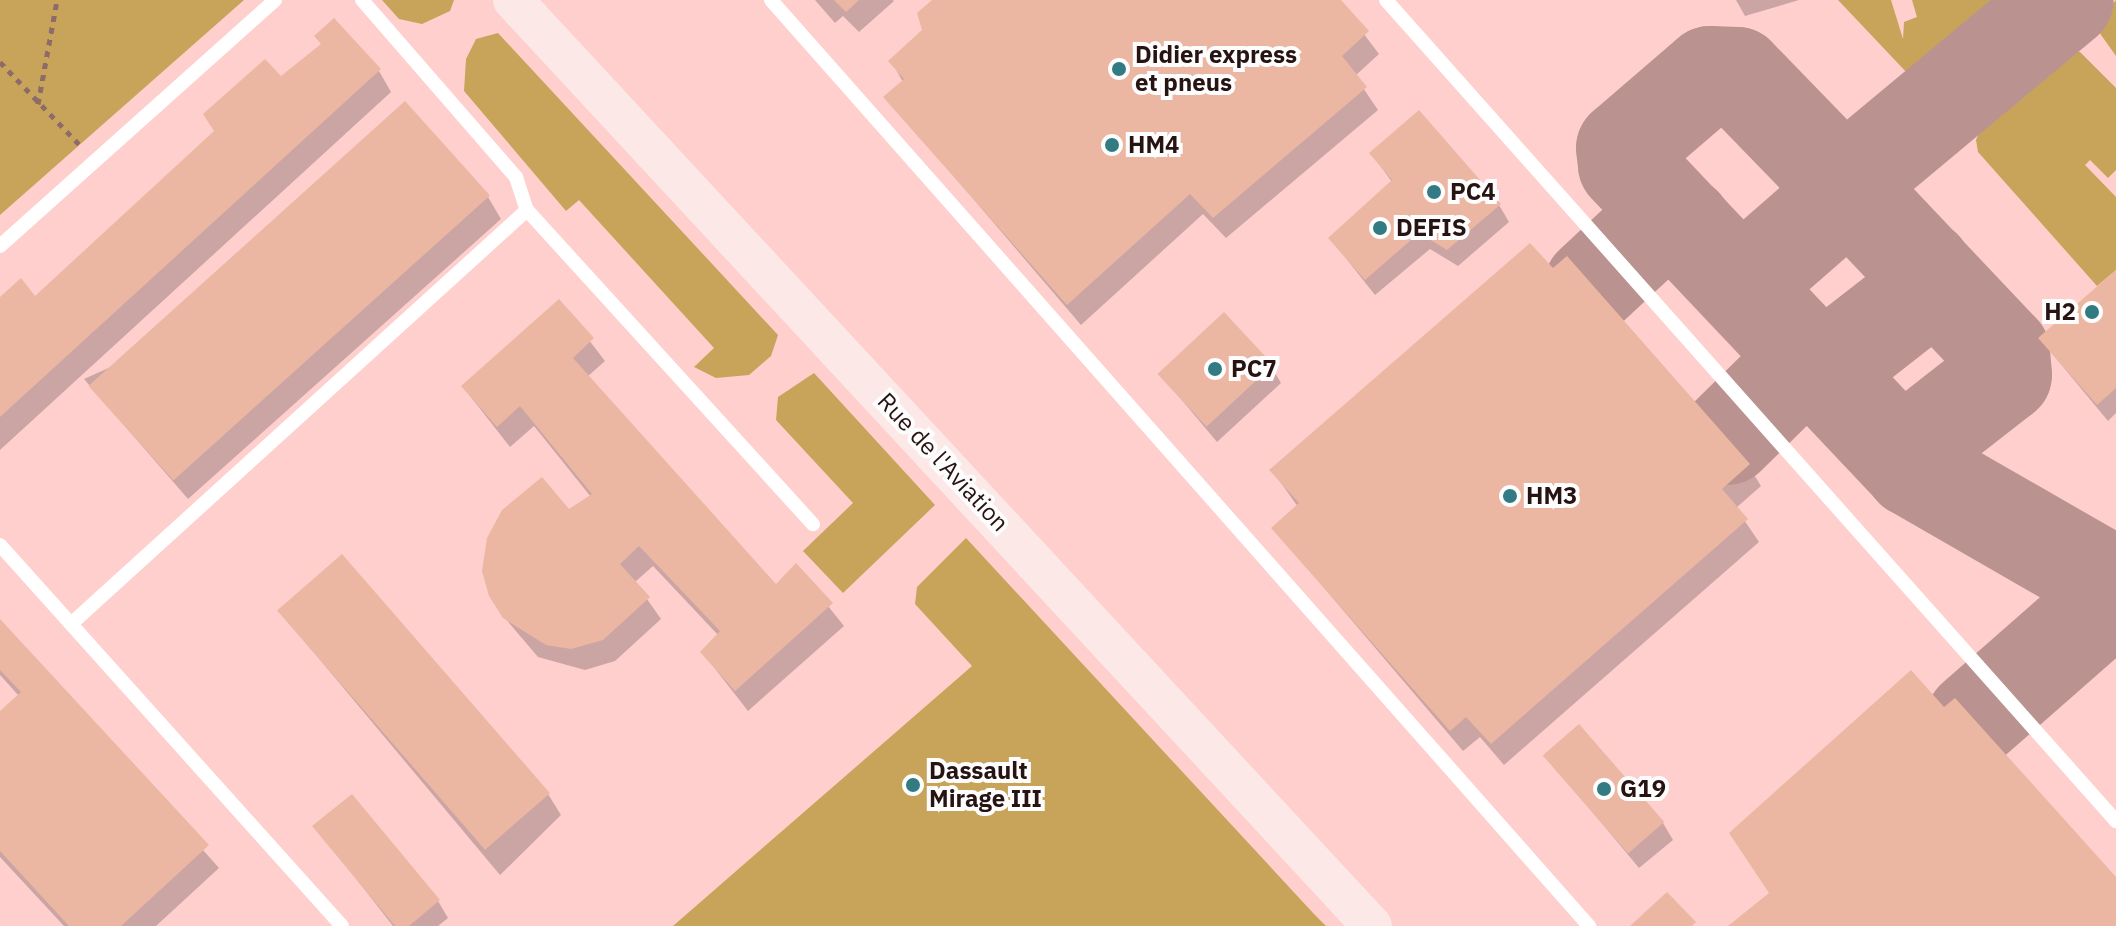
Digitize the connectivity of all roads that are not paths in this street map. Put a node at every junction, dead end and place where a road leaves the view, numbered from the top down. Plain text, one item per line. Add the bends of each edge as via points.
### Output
1 (275, 0) edge
2 (362, 0) edge
3 (513, 0) edge
4 (771, 0) edge
5 (1386, 0) edge
6 (527, 210) junction
7 (0, 246) edge
8 (813, 524) dead end
9 (0, 545) edge
10 (71, 624) junction
11 (2116, 821) edge
12 (342, 926) edge
13 (1372, 926) edge
14 (1589, 926) edge

1 - 7 lane
2 - 6 lane via 516,177
3 - 13 street, Rue de l'Aviation
4 - 14 lane
5 - 11 lane
6 - 8 lane
6 - 10 lane
9 - 10 lane
10 - 12 lane

